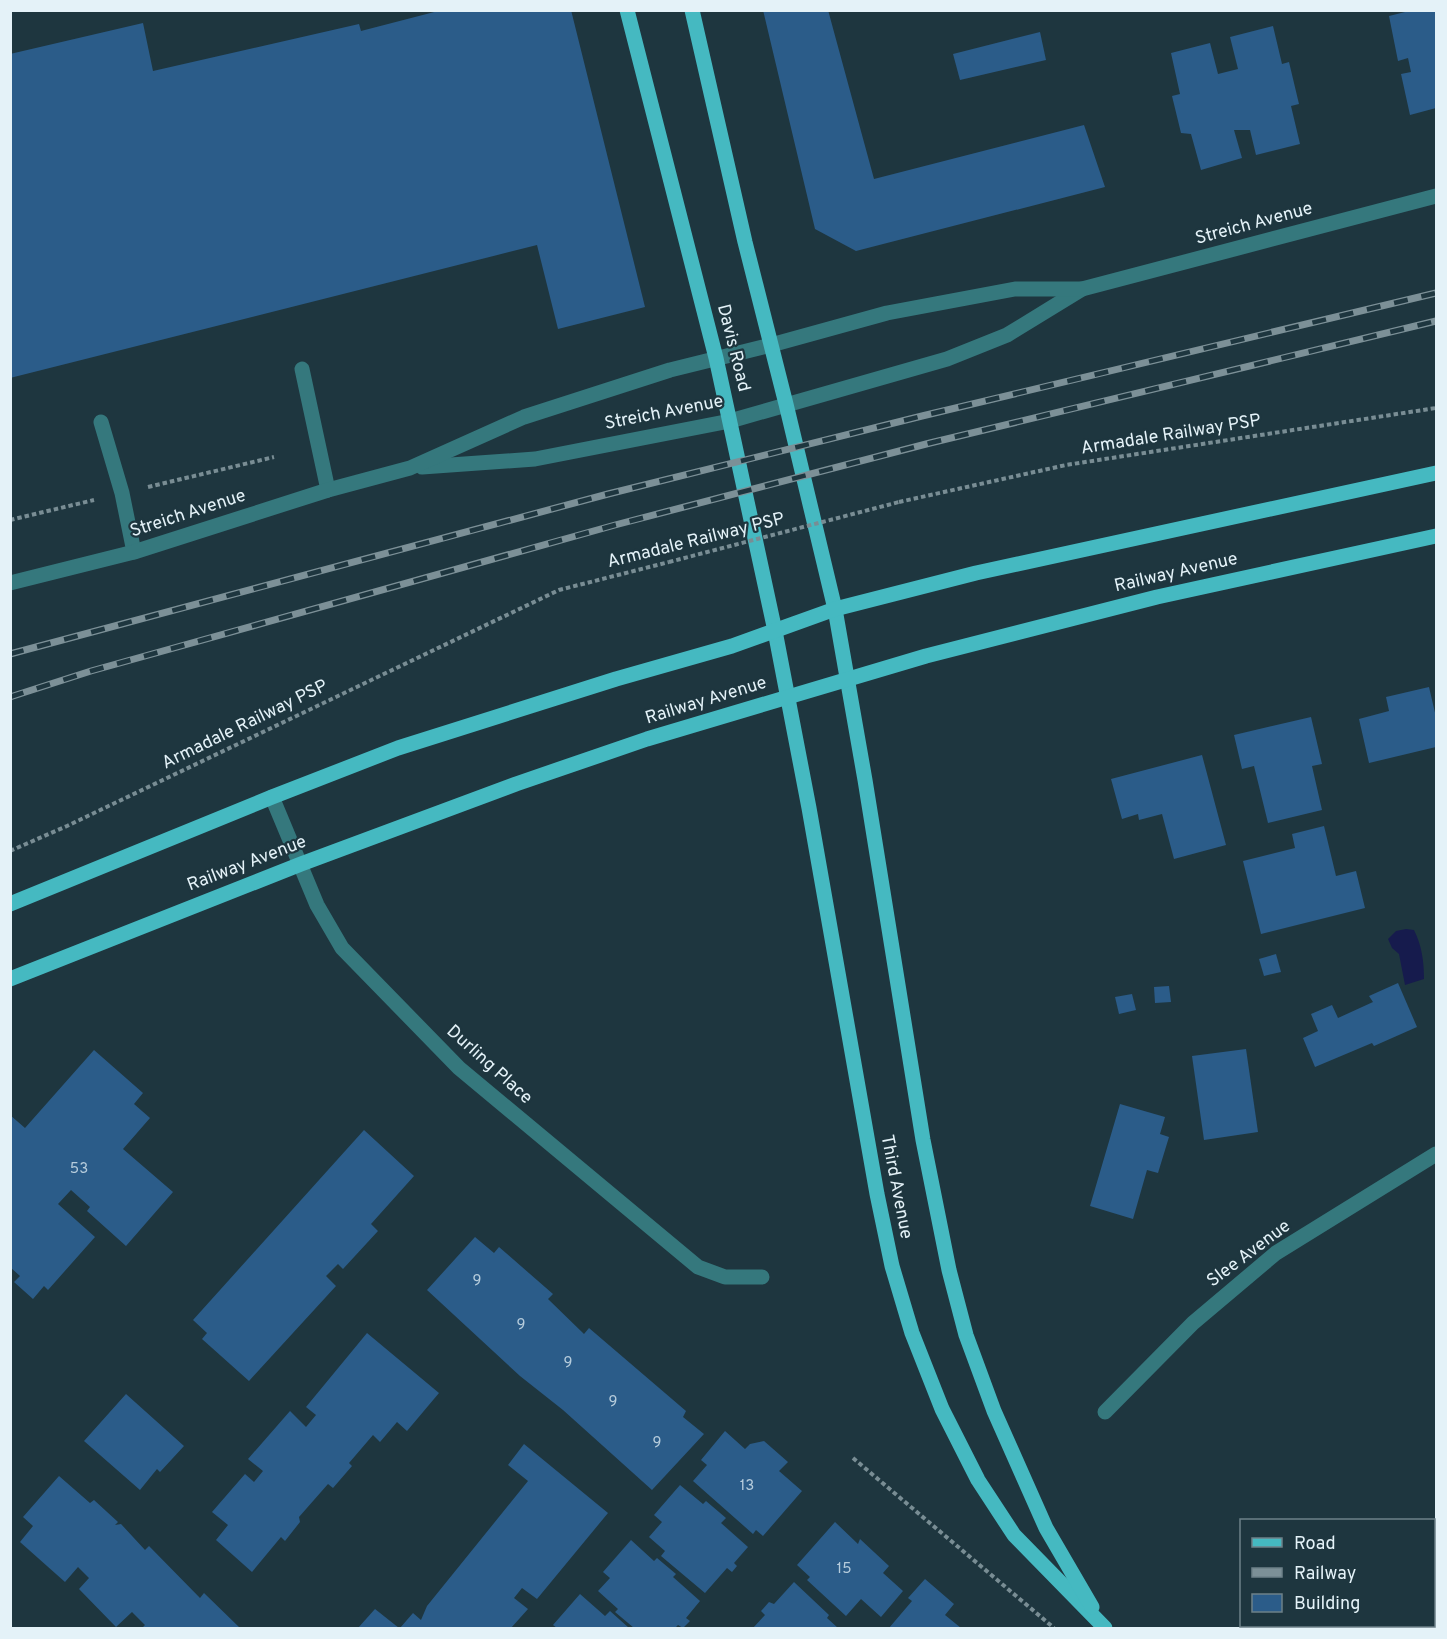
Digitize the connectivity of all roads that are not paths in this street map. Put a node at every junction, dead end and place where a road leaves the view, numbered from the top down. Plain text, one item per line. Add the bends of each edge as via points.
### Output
1 (627, 10) edge
2 (692, 10) edge
3 (1437, 196) edge
4 (1082, 289) junction
5 (771, 345) junction
6 (716, 358) junction
7 (302, 369) dead end
8 (786, 404) junction
9 (730, 421) junction
10 (101, 422) dead end
11 (410, 468) junction
12 (1437, 473) edge
13 (328, 490) junction
14 (1437, 536) edge
15 (134, 552) junction
16 (10, 583) edge
17 (834, 609) junction
18 (775, 631) junction
19 (848, 679) junction
20 (789, 696) junction
21 (272, 797) junction
22 (301, 864) junction
23 (10, 904) edge
24 (10, 979) edge
25 (1437, 1154) edge
26 (762, 1277) dead end
27 (1105, 1412) dead end
28 (1104, 1628) edge

1 - 6 main road, Davis Road
2 - 5 main road, Davis Road
3 - 4 street, Streich Avenue
4 - 5 street, Streich Avenue via 1015,289 887,313
4 - 8 street, Streich Avenue via 1007,335 947,359
5 - 6 street, Streich Avenue
5 - 8 main road, Davis Road
6 - 9 main road, Davis Road
6 - 11 street, Streich Avenue via 524,417
7 - 13 street
8 - 9 street, Streich Avenue
8 - 17 main road, Davis Road
9 - 11 street, Streich Avenue via 535,459
9 - 18 main road, Davis Road
10 - 15 street
11 - 13 street, Streich Avenue
12 - 17 main road via 976,573
13 - 15 street, Streich Avenue
14 - 19 main road, Railway Avenue via 1157,597
15 - 16 street, Streich Avenue
17 - 18 main road
17 - 19 main road, Davis Road
18 - 20 main road, Davis Road
18 - 21 main road via 398,748
19 - 20 main road, Railway Avenue
19 - 28 main road, Third Avenue via 923,1140 963,1324 994,1411 1046,1528
20 - 22 main road, Railway Avenue via 516,784
20 - 28 main road, Third Avenue via 877,1194 892,1266 912,1333 942,1409 978,1480 1014,1535
21 - 22 street, Durling Place
21 - 23 main road
22 - 24 main road, Railway Avenue
22 - 26 street, Durling Place via 316,906 342,948 459,1068 698,1267 725,1277
25 - 27 street, Slee Avenue via 1276,1253 1193,1323

